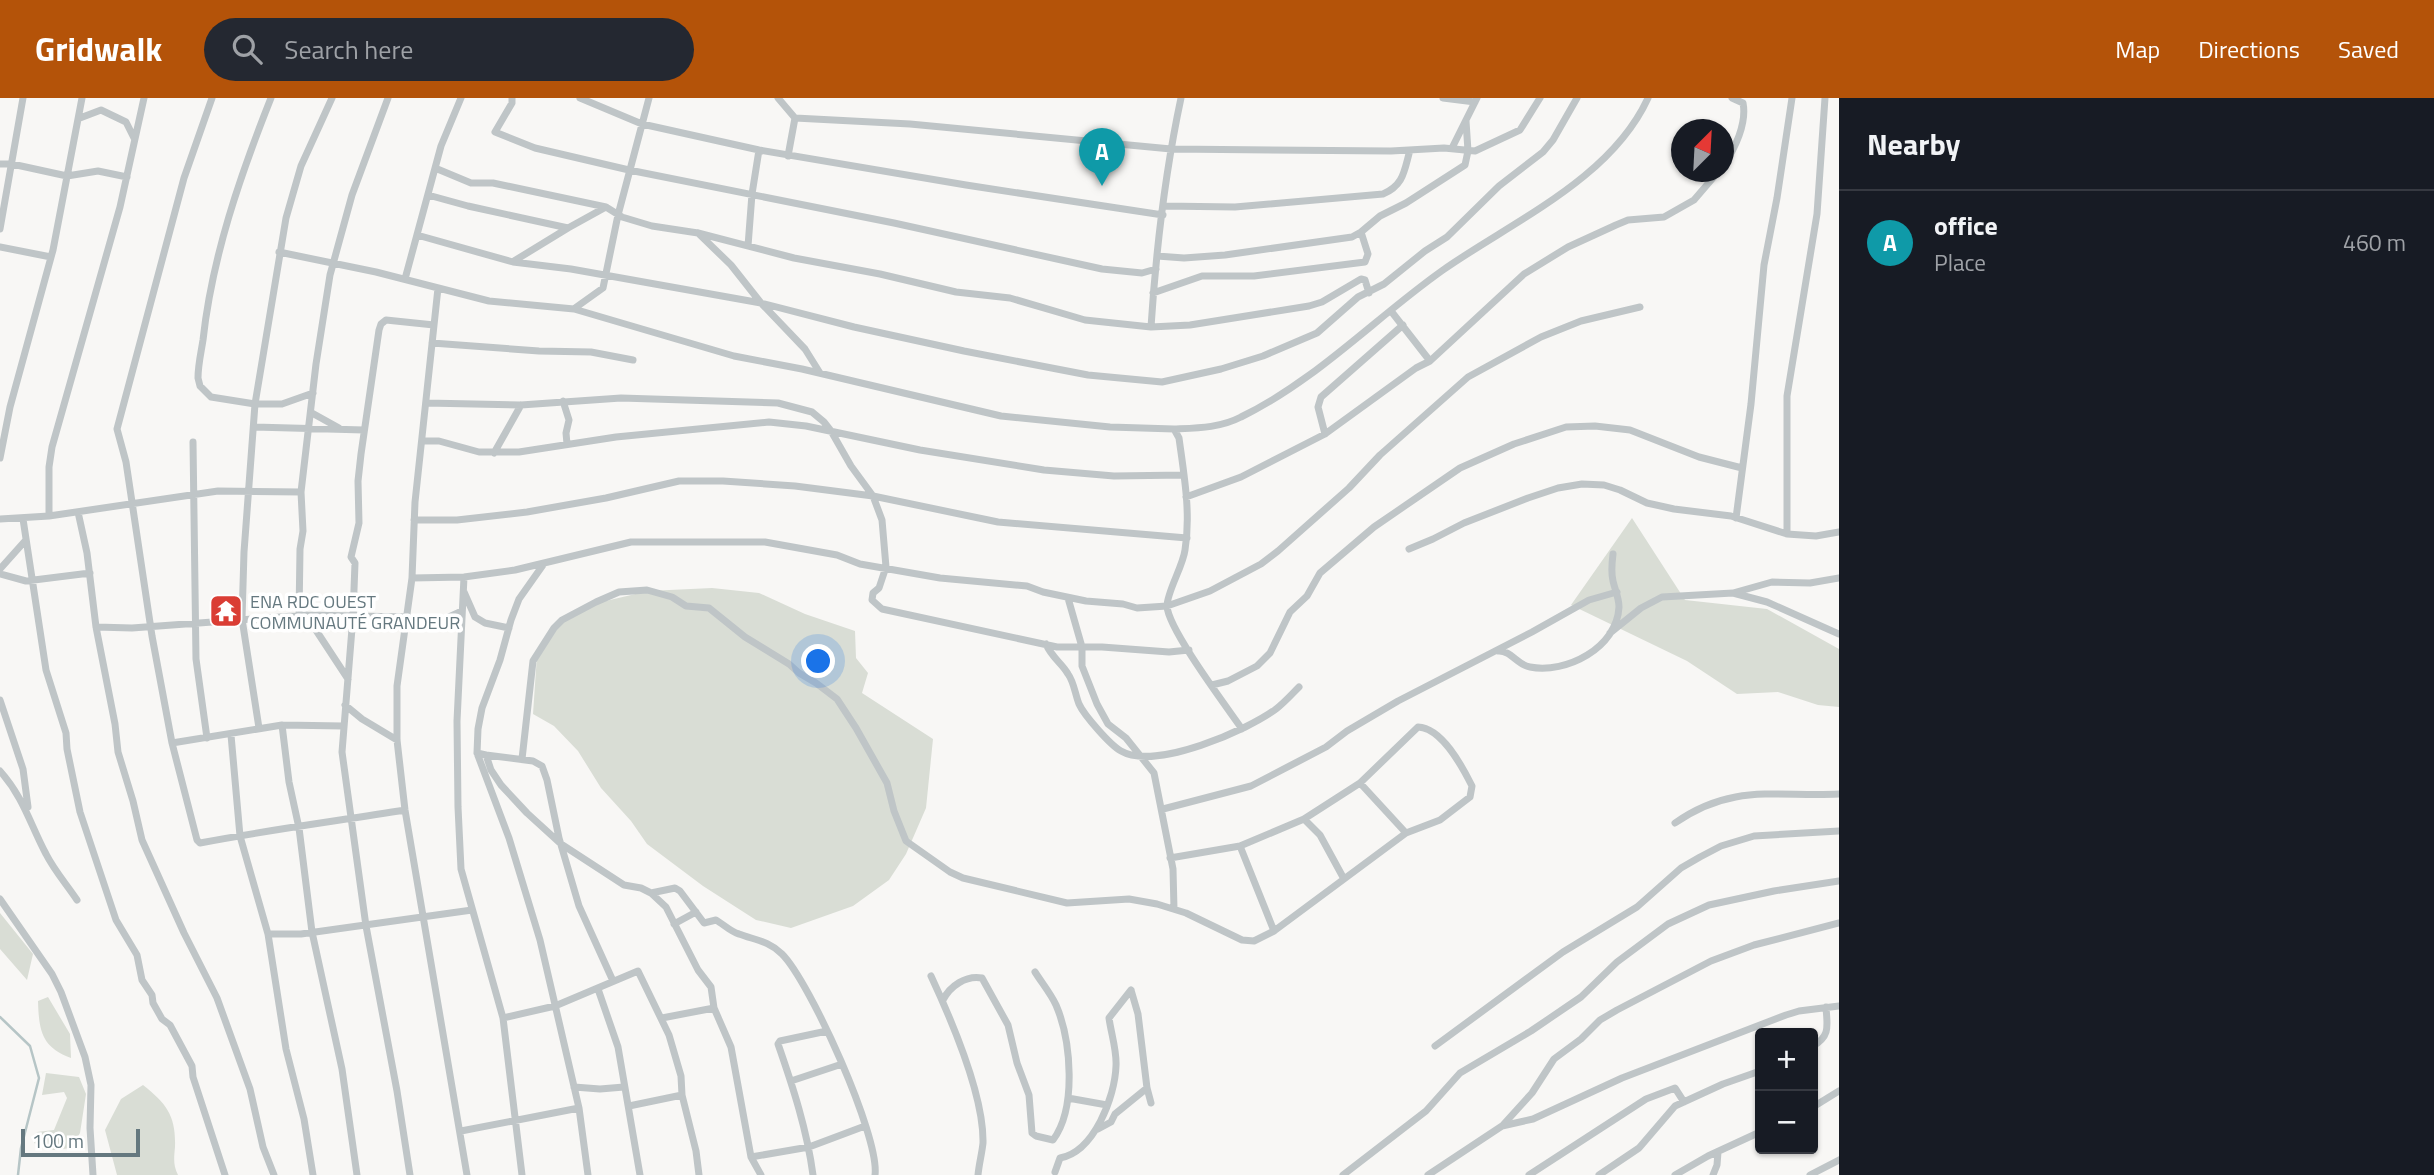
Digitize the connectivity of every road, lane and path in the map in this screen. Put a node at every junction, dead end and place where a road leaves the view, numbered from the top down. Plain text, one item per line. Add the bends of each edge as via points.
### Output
1 (23, 98) edge
2 (82, 98) edge
3 (144, 98) edge
4 (212, 98) edge
5 (271, 98) edge
6 (332, 98) edge
7 (388, 98) edge
8 (461, 98) edge
9 (512, 98) edge
10 (580, 98) edge
11 (649, 98) edge
12 (778, 98) edge
13 (1181, 98) edge
14 (1443, 98) edge
15 (1541, 98) edge
16 (1577, 98) edge
17 (1648, 98) edge
18 (1732, 98) edge
19 (1792, 98) edge
20 (1825, 98) edge
21 (1476, 100) edge
22 (80, 118) junction
23 (795, 118) junction
24 (1466, 121) junction
25 (642, 124) junction
26 (134, 138) junction
27 (1734, 143) edge
28 (1452, 148) junction
29 (1171, 149) junction
30 (760, 150) junction
31 (1410, 150) junction
32 (1468, 151) junction
33 (788, 156) junction
34 (0, 163) edge
35 (12, 164) junction
36 (435, 167) junction
37 (629, 170) junction
38 (67, 176) junction
39 (127, 177) junction
40 (1709, 182) edge
41 (752, 194) junction
42 (428, 195) junction
43 (1163, 206) junction
44 (606, 207) junction
45 (618, 215) junction
46 (1163, 215) junction
47 (568, 228) junction
48 (0, 229) edge
49 (1361, 232) junction
50 (698, 233) junction
51 (417, 235) junction
52 (748, 246) junction
53 (0, 247) edge
54 (279, 252) junction
55 (1157, 256) junction
56 (51, 257) junction
57 (513, 262) junction
58 (332, 263) junction
59 (1156, 270) junction
60 (607, 276) junction
61 (405, 279) junction
62 (438, 288) junction
63 (1153, 293) junction
64 (1369, 293) junction
65 (761, 303) junction
66 (1640, 307) dead end
67 (574, 309) junction
68 (1391, 311) junction
69 (434, 325) junction
70 (1403, 325) junction
71 (1151, 327) junction
72 (432, 343) junction
73 (634, 360) dead end
74 (1430, 361) junction
75 (820, 373) junction
76 (313, 393) junction
77 (563, 401) junction
78 (426, 403) junction
79 (255, 404) junction
80 (521, 405) junction
81 (312, 414) junction
82 (254, 427) junction
83 (310, 428) junction
84 (341, 429) junction
85 (1174, 429) junction
86 (364, 430) junction
87 (831, 431) junction
88 (1325, 433) junction
89 (422, 441) junction
90 (193, 443) dead end
91 (567, 444) junction
92 (494, 453) junction
93 (0, 458) edge
94 (1741, 468) junction
95 (1184, 475) junction
96 (249, 492) junction
97 (301, 492) junction
98 (194, 495) junction
99 (873, 496) junction
100 (1186, 497) junction
101 (132, 505) junction
102 (78, 512) junction
103 (49, 516) junction
104 (1736, 518) junction
105 (0, 519) edge
106 (23, 519) junction
107 (414, 520) junction
108 (1839, 532) edge
109 (1787, 534) junction
110 (1186, 538) junction
111 (25, 541) junction
112 (1409, 549) dead end
113 (1613, 554) dead end
114 (543, 565) junction
115 (886, 567) junction
116 (0, 572) edge
117 (90, 573) junction
118 (464, 576) junction
119 (412, 578) junction
120 (1839, 579) edge
121 (32, 580) junction
122 (463, 591) junction
123 (1617, 592) junction
124 (1733, 593) junction
125 (1068, 598) junction
126 (1167, 606) junction
127 (462, 611) junction
128 (302, 615) junction
129 (354, 616) junction
130 (407, 617) junction
131 (242, 619) junction
132 (437, 622) junction
133 (195, 623) junction
134 (461, 626) junction
135 (96, 627) junction
136 (151, 627) junction
137 (132, 628) junction
138 (509, 628) junction
139 (1610, 633) junction
140 (1839, 634) edge
141 (152, 636) junction
142 (1046, 644) junction
143 (1082, 647) junction
144 (1189, 650) junction
145 (1485, 656) junction
146 (348, 678) junction
147 (1212, 685) junction
148 (1299, 687) dead end
149 (0, 700) edge
150 (345, 705) junction
151 (282, 725) junction
152 (343, 726) junction
153 (259, 729) junction
154 (1242, 729) junction
155 (231, 735) junction
156 (207, 738) junction
157 (397, 740) junction
158 (172, 743) junction
159 (477, 753) junction
160 (486, 755) junction
161 (1139, 756) junction
162 (522, 759) junction
163 (0, 771) edge
164 (1360, 783) junction
165 (1839, 794) edge
166 (405, 810) junction
167 (1163, 810) junction
168 (29, 812) junction
169 (352, 818) junction
170 (1304, 819) junction
171 (1675, 823) dead end
172 (299, 828) junction
173 (1839, 831) edge
174 (1406, 833) junction
175 (240, 836) junction
176 (561, 844) junction
177 (1240, 846) junction
178 (1170, 858) junction
179 (1344, 878) junction
180 (1839, 881) edge
181 (651, 892) junction
182 (0, 900) edge
183 (77, 900) dead end
184 (1174, 909) junction
185 (472, 910) junction
186 (696, 912) junction
187 (423, 918) junction
188 (1839, 923) edge
189 (674, 924) junction
190 (366, 926) junction
191 (1274, 931) junction
192 (312, 932) junction
193 (268, 934) junction
194 (1035, 972) dead end
195 (932, 976) dead end
196 (613, 981) junction
197 (598, 989) junction
198 (943, 1000) junction
199 (555, 1006) junction
200 (1839, 1006) edge
201 (1826, 1007) junction
202 (714, 1008) junction
203 (503, 1018) junction
204 (662, 1018) junction
205 (827, 1031) junction
206 (1818, 1042) edge
207 (1435, 1046) dead end
208 (842, 1064) junction
209 (1755, 1073) edge
210 (791, 1081) junction
211 (573, 1087) junction
212 (624, 1087) junction
213 (1147, 1088) junction
214 (1839, 1091) edge
215 (682, 1095) junction
216 (1068, 1098) junction
217 (1684, 1102) junction
218 (1151, 1103) dead end
219 (1818, 1104) edge
220 (1107, 1105) junction
221 (629, 1106) junction
222 (579, 1108) junction
223 (516, 1121) junction
224 (865, 1126) junction
225 (1502, 1126) junction
226 (1098, 1129) junction
227 (461, 1131) junction
228 (1755, 1134) edge
229 (809, 1147) junction
230 (1718, 1152) junction
231 (751, 1157) junction
232 (1839, 1160) edge
233 (1055, 1172) dead end
234 (93, 1175) edge
235 (225, 1175) edge
236 (274, 1175) edge
237 (313, 1175) edge
238 (357, 1175) edge
239 (410, 1175) edge
240 (467, 1175) edge
241 (522, 1175) edge
242 (588, 1175) edge
243 (640, 1175) edge
244 (699, 1175) edge
245 (761, 1175) edge
246 (813, 1175) edge
247 (875, 1175) edge
248 (978, 1175) edge
249 (1343, 1175) edge
250 (1427, 1175) edge
251 (1529, 1175) edge
252 (1599, 1175) edge
253 (1675, 1175) edge
254 (1713, 1175) edge
255 (1811, 1175) edge

1 - 35 street
2 - 22 street
3 - 26 street
4 - 101 street via 184,178 118,424
5 - 79 street via 223,237 207,299 198,370 200,386 211,397
6 - 54 street via 293,190
7 - 58 street
8 - 36 street
9 - 37 street via 496,133 536,148
10 - 25 street
11 - 25 street
12 - 23 street
13 - 29 street
14 - 21 street
15 - 32 street via 1514,134
16 - 64 street via 1543,152 1499,186 1447,237
17 - 68 street via 1633,127 1590,171
18 - 27 street via 1745,107
19 - 94 street via 1764,264
20 - 109 street via 1817,214 1787,396
21 - 24 street
22 - 26 street via 101,110 126,122
22 - 38 street
23 - 29 street
23 - 33 street
24 - 28 street
24 - 32 street
25 - 30 street
25 - 37 street
26 - 39 street
28 - 31 street
28 - 32 street
29 - 31 street
29 - 43 street
30 - 33 street
30 - 41 street
31 - 43 street via 1397,187 1376,196 1235,207
32 - 49 street via 1464,166 1381,215
33 - 46 street
34 - 35 street
35 - 38 street
35 - 48 street
36 - 42 street
36 - 44 street via 471,183 493,183
37 - 41 street
37 - 45 street
38 - 39 street via 98,170
38 - 56 street
39 - 103 street via 52,447
40 - 74 street via 1694,200 1664,217 1616,225 1524,274
41 - 52 street
41 - 59 street via 1102,269
42 - 47 street
42 - 51 street
43 - 46 street
44 - 45 street
44 - 47 street
45 - 50 street
45 - 60 street
46 - 55 street
47 - 57 street
49 - 55 street via 1338,241 1225,256
49 - 63 street via 1368,254 1364,262 1254,276 1202,276
50 - 52 street
50 - 65 street
51 - 57 street
51 - 61 street
52 - 71 street via 956,292 1010,298 1085,320
53 - 56 street
54 - 58 street
54 - 79 street
55 - 59 street
56 - 93 street
57 - 60 street
58 - 61 street
58 - 76 street
59 - 63 street
60 - 65 street
60 - 67 street via 601,290
61 - 62 street
62 - 67 street via 489,301
62 - 69 street
63 - 71 street
64 - 65 street via 1358,297 1312,337 1221,369 1162,382 1088,375
64 - 71 street via 1361,279 1309,306
65 - 75 street via 805,349
66 - 126 street via 1581,321 1541,337 1468,377 1278,551 1210,591
67 - 75 street via 734,356
68 - 70 street
68 - 85 street via 1299,384 1240,418 1205,428
69 - 72 street
69 - 86 street via 386,320 381,324
70 - 74 street
70 - 88 street via 1321,397 1318,407
72 - 73 street via 590,352
72 - 78 street
74 - 88 street
75 - 85 street via 1016,418
76 - 79 street via 279,404
76 - 81 street
77 - 80 street
77 - 87 street via 621,398 778,403 812,412
77 - 91 street via 569,420
78 - 80 street
78 - 89 street
79 - 82 street
80 - 92 street
81 - 83 street
81 - 84 street
82 - 83 street
82 - 96 street
83 - 84 street
83 - 97 street
84 - 86 street
85 - 95 street via 1180,438
86 - 129 street via 359,523 351,557 355,563
87 - 91 street via 765,422
87 - 95 street via 1044,470
87 - 99 street
88 - 100 street via 1257,470
89 - 92 street
89 - 107 street
90 - 98 street
91 - 92 street
94 - 104 street
94 - 147 street via 1618,428 1566,427 1514,444 1460,468 1374,527 1318,575 1307,596 1290,612 1263,661 1243,675
95 - 100 street
96 - 97 street
96 - 98 street
96 - 131 street
97 - 128 street
98 - 101 street
98 - 133 street
99 - 107 street via 781,485 683,481 527,512
99 - 110 street via 998,522
99 - 115 street via 882,520
100 - 110 street
101 - 102 street
101 - 136 street
102 - 103 street
102 - 117 street
103 - 106 street
104 - 109 street
104 - 112 street via 1674,509 1647,503 1620,489 1582,484 1528,498
105 - 106 street
106 - 111 street
107 - 119 street
108 - 109 street
110 - 126 street
111 - 116 street
111 - 121 street
113 - 123 street via 1612,579
114 - 115 street via 631,542 753,541
114 - 118 street
114 - 138 street via 519,599
115 - 125 street via 1027,586
115 - 142 street via 880,588 872,596 882,609
116 - 121 street
117 - 121 street
117 - 135 street
118 - 119 street
118 - 122 street
119 - 130 street
120 - 124 street via 1772,582
121 - 235 street via 46,670 66,733 80,813 113,913 137,955 142,979 192,1066
122 - 127 street
122 - 138 street via 477,619
123 - 139 street via 1617,619
123 - 145 street via 1589,600
124 - 139 street via 1662,597
124 - 140 street via 1767,602
125 - 126 street via 1137,608
125 - 143 street
126 - 144 street
127 - 132 street
127 - 134 street
128 - 129 street
128 - 131 street
128 - 146 street
129 - 130 street
129 - 146 street
130 - 132 street
130 - 157 street via 397,686
131 - 133 street
131 - 153 street
132 - 134 street
133 - 136 street
133 - 156 street
134 - 185 street via 458,807 461,869
135 - 137 street
135 - 236 street via 118,752 142,840 217,998
136 - 137 street
136 - 141 street
137 - 141 street
138 - 159 street via 482,708
139 - 145 street via 1597,648 1551,669 1527,667 1501,650
141 - 158 street
142 - 143 street
142 - 161 street via 1069,674 1089,720 1121,751
143 - 144 street
143 - 161 street via 1082,666 1106,721
144 - 147 street
145 - 167 street via 1251,786
146 - 150 street
147 - 154 street
148 - 154 street via 1278,708
149 - 168 street via 23,769
150 - 152 street
150 - 157 street
151 - 152 street
151 - 153 street
151 - 172 street
152 - 169 street via 342,752
153 - 155 street
154 - 161 street via 1192,748
155 - 156 street
155 - 175 street
156 - 158 street
157 - 166 street
158 - 175 street via 198,843
159 - 160 street
159 - 199 street via 517,865
160 - 162 street
160 - 176 street via 501,785
161 - 167 street via 1154,773
162 - 176 street via 543,768
162 - 184 street via 533,661 554,628 596,601 619,592 647,590 672,597 686,607 709,608 837,699 887,783 906,841 950,872 1067,903 1129,898
163 - 168 street
164 - 170 street
164 - 174 street
164 - 174 street via 1418,727 1426,727 1452,752 1472,786 1470,797 1440,820
165 - 171 street via 1737,796 1696,808
166 - 169 street
166 - 187 street
167 - 178 street
168 - 183 street via 44,852
169 - 172 street
169 - 190 street
170 - 177 street
170 - 179 street via 1320,835
172 - 175 street
172 - 192 street
173 - 207 street via 1754,836 1711,851
174 - 179 street
175 - 193 street
176 - 181 street via 624,885
176 - 196 street via 579,906
177 - 178 street
177 - 191 street
178 - 184 street
179 - 191 street
180 - 249 street via 1709,905 1668,924 1581,997 1460,1073 1426,1111
181 - 186 street via 675,888
181 - 189 street
182 - 234 street via 52,974 85,1057 91,1084
184 - 191 street via 1242,940 1254,941
185 - 187 street
185 - 203 street
186 - 189 street
186 - 205 street via 704,923 716,920 738,934 768,943 784,956
187 - 190 street
187 - 227 street
188 - 225 street via 1754,944 1711,961 1600,1020 1554,1059
189 - 202 street via 710,987
190 - 192 street
190 - 239 street
192 - 193 street
192 - 238 street via 342,1069
193 - 237 street
194 - 216 street via 1059,1014 1068,1059
195 - 198 street
196 - 197 street
196 - 204 street via 640,973
197 - 199 street
197 - 212 street via 612,1023
198 - 216 street via 955,985 982,978 1007,1025 1029,1095 1034,1135 1054,1140
198 - 248 street via 978,1107 983,1140
199 - 203 street
199 - 211 street
200 - 201 street
201 - 206 street via 1827,1032
201 - 225 street via 1786,1014 1622,1078 1532,1119
202 - 204 street
202 - 231 street via 731,1047
203 - 223 street
204 - 215 street via 681,1076
205 - 208 street
205 - 210 street via 778,1043
208 - 210 street
208 - 224 street
209 - 217 street
210 - 229 street
211 - 212 street
211 - 222 street
212 - 221 street
213 - 218 street
213 - 220 street via 1131,990 1109,1018 1116,1066
213 - 226 street
214 - 219 street
215 - 221 street
215 - 244 street
216 - 220 street
217 - 251 street via 1675,1088 1646,1099
217 - 252 street via 1667,1114 1639,1148
220 - 226 street
221 - 243 street
222 - 223 street
222 - 242 street
223 - 227 street
223 - 241 street
224 - 229 street
224 - 247 street via 875,1157
225 - 250 street
226 - 233 street via 1068,1157 1060,1158
227 - 240 street
228 - 230 street
229 - 231 street
229 - 246 street
230 - 253 street
230 - 254 street
231 - 245 street
232 - 255 street

